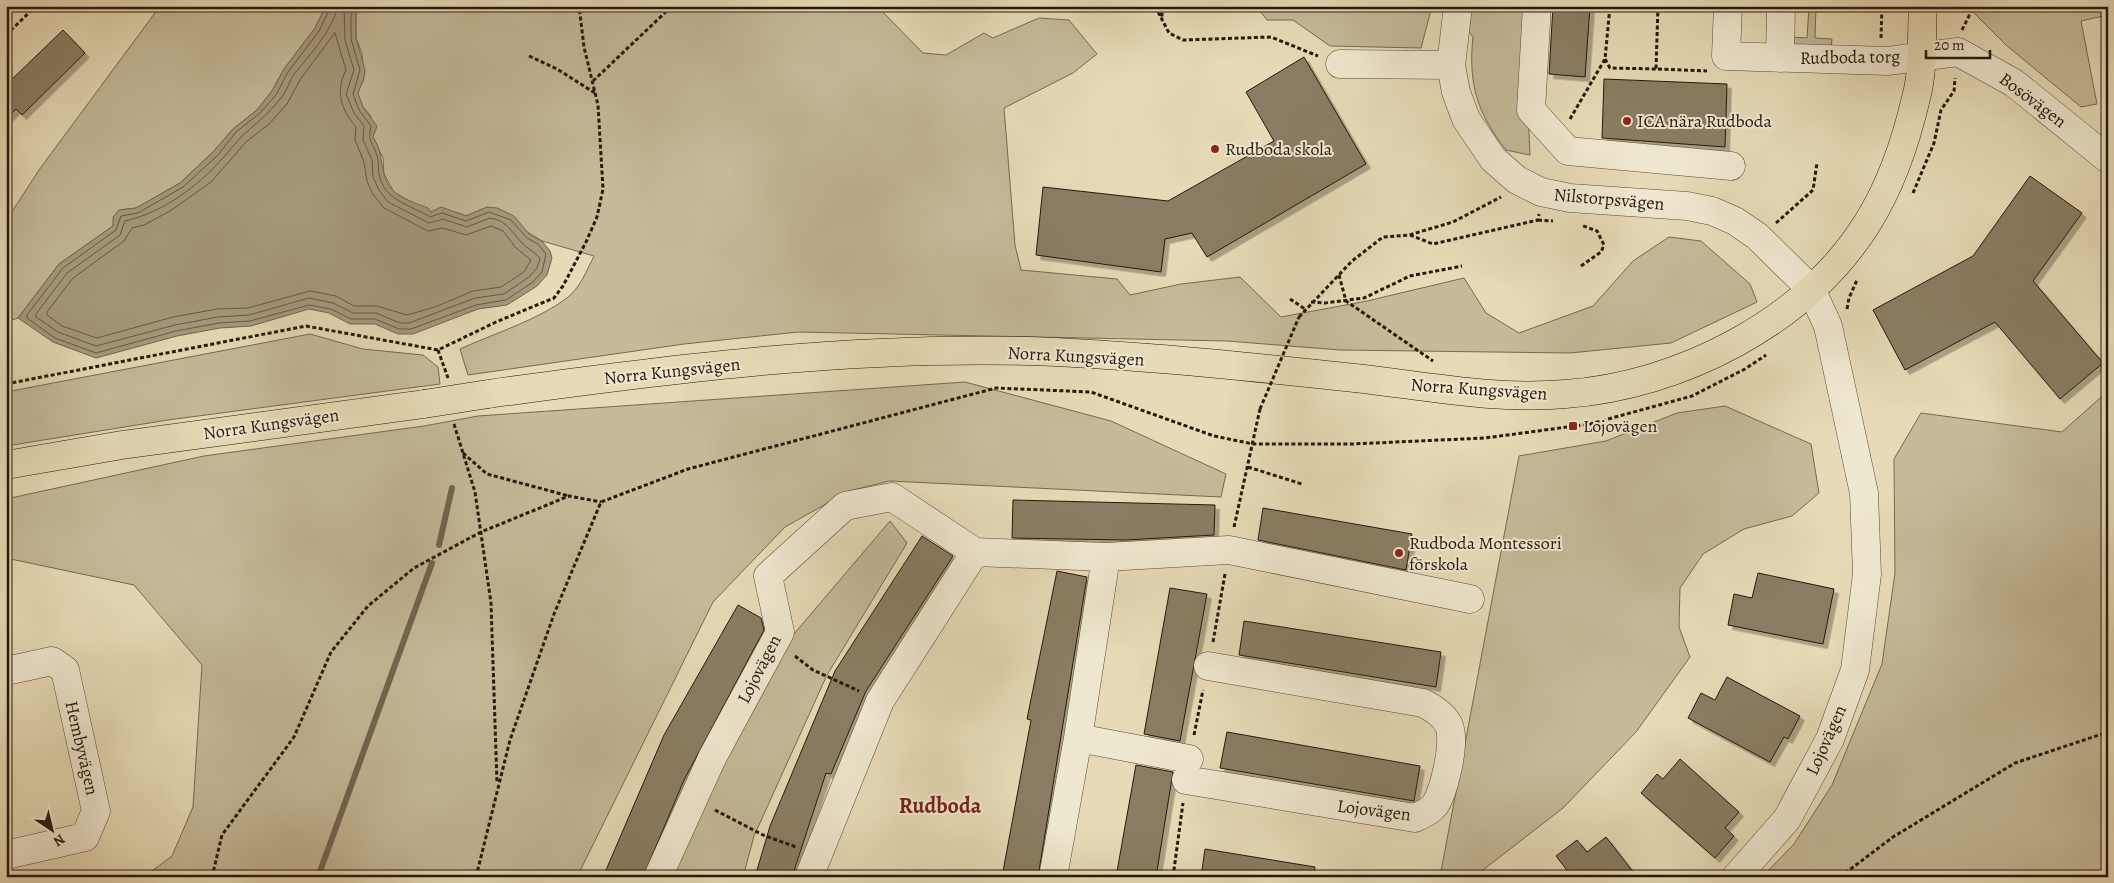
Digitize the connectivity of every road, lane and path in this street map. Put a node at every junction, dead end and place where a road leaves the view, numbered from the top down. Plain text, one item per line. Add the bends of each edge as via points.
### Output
1 (36, 6) edge
2 (578, 6) edge
3 (672, 6) edge
4 (1154, 6) edge
5 (1162, 6) edge
6 (1458, 6) edge
7 (1537, 6) edge
8 (1610, 6) edge
9 (1728, 6) edge
10 (1781, 6) edge
11 (1923, 6) edge
12 (1974, 6) edge
13 (1162, 21) junction
14 (6, 35) edge
15 (1958, 52) junction
16 (1921, 55) junction
17 (529, 56) dead end
18 (1780, 58) junction
19 (1605, 59) junction
20 (1340, 64) joint
21 (1451, 65) junction
22 (1656, 69) dead end
23 (593, 81) junction
24 (596, 94) junction
25 (1557, 139) junction
26 (2103, 146) edge
27 (1817, 163) dead end
28 (1731, 166) dead end
29 (1541, 192) junction
30 (1506, 194) dead end
31 (1909, 200) dead end
32 (1538, 220) junction
33 (1555, 221) dead end
34 (1578, 224) dead end
35 (1409, 234) junction
36 (1757, 236) junction
37 (1462, 266) dead end
38 (1581, 266) dead end
39 (1338, 274) junction
40 (1860, 275) dead end
41 (1811, 289) junction
42 (1290, 299) dead end
43 (1346, 301) junction
44 (1311, 302) junction
45 (1305, 309) junction
46 (1828, 326) junction
47 (438, 350) junction
48 (1767, 354) dead end
49 (1433, 361) dead end
50 (6, 384) edge
51 (449, 384) dead end
52 (1260, 409) dead end
53 (454, 421) dead end
54 (462, 453) junction
55 (6, 465) edge
56 (1248, 467) dead end
57 (1302, 484) dead end
58 (569, 496) junction
59 (601, 502) junction
60 (481, 532) junction
61 (975, 552) junction
62 (1106, 556) junction
63 (1470, 599) dead end
64 (780, 632) junction
65 (1208, 666) dead end
66 (6, 671) edge
67 (880, 701) junction
68 (2108, 732) edge
69 (1078, 738) junction
70 (498, 788) junction
71 (694, 799) junction
72 (6, 855) edge
73 (814, 866) edge
74 (212, 877) edge
75 (476, 877) edge
76 (658, 877) edge
77 (1053, 877) edge
78 (1736, 877) edge
79 (1840, 877) edge

1 - 14 path
2 - 23 path
3 - 23 path
4 - 13 path
5 - 13 path
6 - 21 street, Nilstorpsvägen
7 - 25 street via 1531,110
8 - 19 path
9 - 18 street, Rudboda torg via 1726,56
10 - 18 street, Rudboda torg
11 - 16 main road, Norra Kungsvägen
12 - 15 path via 1962,27
13 - 20 path via 1169,33 1183,40 1271,37
15 - 16 street
15 - 26 street, Bosövägen via 2014,83
15 - 31 path via 1954,91 1941,110 1934,143
16 - 18 street, Rudboda torg via 1887,61
16 - 41 main road, Norra Kungsvägen via 1918,94 1887,189 1846,253
17 - 24 path via 557,69
19 - 22 path via 1610,68
19 - 25 path
20 - 21 street
21 - 29 street, Nilstorpsvägen via 1466,119 1493,159 1516,180
23 - 24 path
24 - 47 path via 603,189 597,218 563,286 554,298 539,306 496,322
25 - 28 street via 1568,151 1582,154
27 - 36 path via 1813,190
29 - 32 path
29 - 36 street, Nilstorpsvägen via 1570,198 1712,210
30 - 35 path via 1453,222
32 - 33 path
32 - 35 path via 1432,244
34 - 38 path via 1597,231 1604,245
35 - 39 path via 1383,237
36 - 41 street, Nilstorpsvägen
37 - 43 path via 1410,276 1364,298
39 - 43 path
39 - 44 path
40 - 46 path via 1849,298 1847,314
41 - 46 street, Lojovägen
41 - 55 main road, Norra Kungsvägen, bridge via 1780,316 1701,360 1667,374 1566,394 1480,393 1265,369 1054,352 948,351 777,359 680,369 122,445
42 - 45 path
43 - 44 path
43 - 49 path
44 - 45 path
45 - 52 path, bridge
46 - 78 street, Lojovägen via 1864,493 1868,574 1855,670 1830,739 1787,819
47 - 50 path via 306,326
47 - 51 path
48 - 59 path via 1746,369 1692,396 1590,424 1485,438 1352,444 1253,444 1214,436 1091,392 996,388 688,469
53 - 54 path
54 - 58 path via 487,474
54 - 60 path via 475,492
56 - 57 path
58 - 59 path
58 - 60 path
59 - 70 path via 554,614 510,740
60 - 70 path via 491,603
60 - 74 path via 414,568 368,606 331,652 294,737 222,835
61 - 62 street
61 - 64 street, Lojovägen via 892,497 845,506 768,576
61 - 67 street
62 - 63 street via 1229,550
62 - 69 street
64 - 67 path via 791,651 804,664
64 - 71 street, Lojovägen via 712,758
65 - 69 street, Lojovägen via 1424,704 1443,717 1452,738 1441,795 1433,807 1415,818 1188,769
66 - 72 street, Hembyvägen via 52,661 65,670 96,811 85,836
67 - 73 street
68 - 79 path via 2015,763 1894,837
69 - 77 street
70 - 75 path
71 - 73 path
71 - 76 street, Lojovägen

